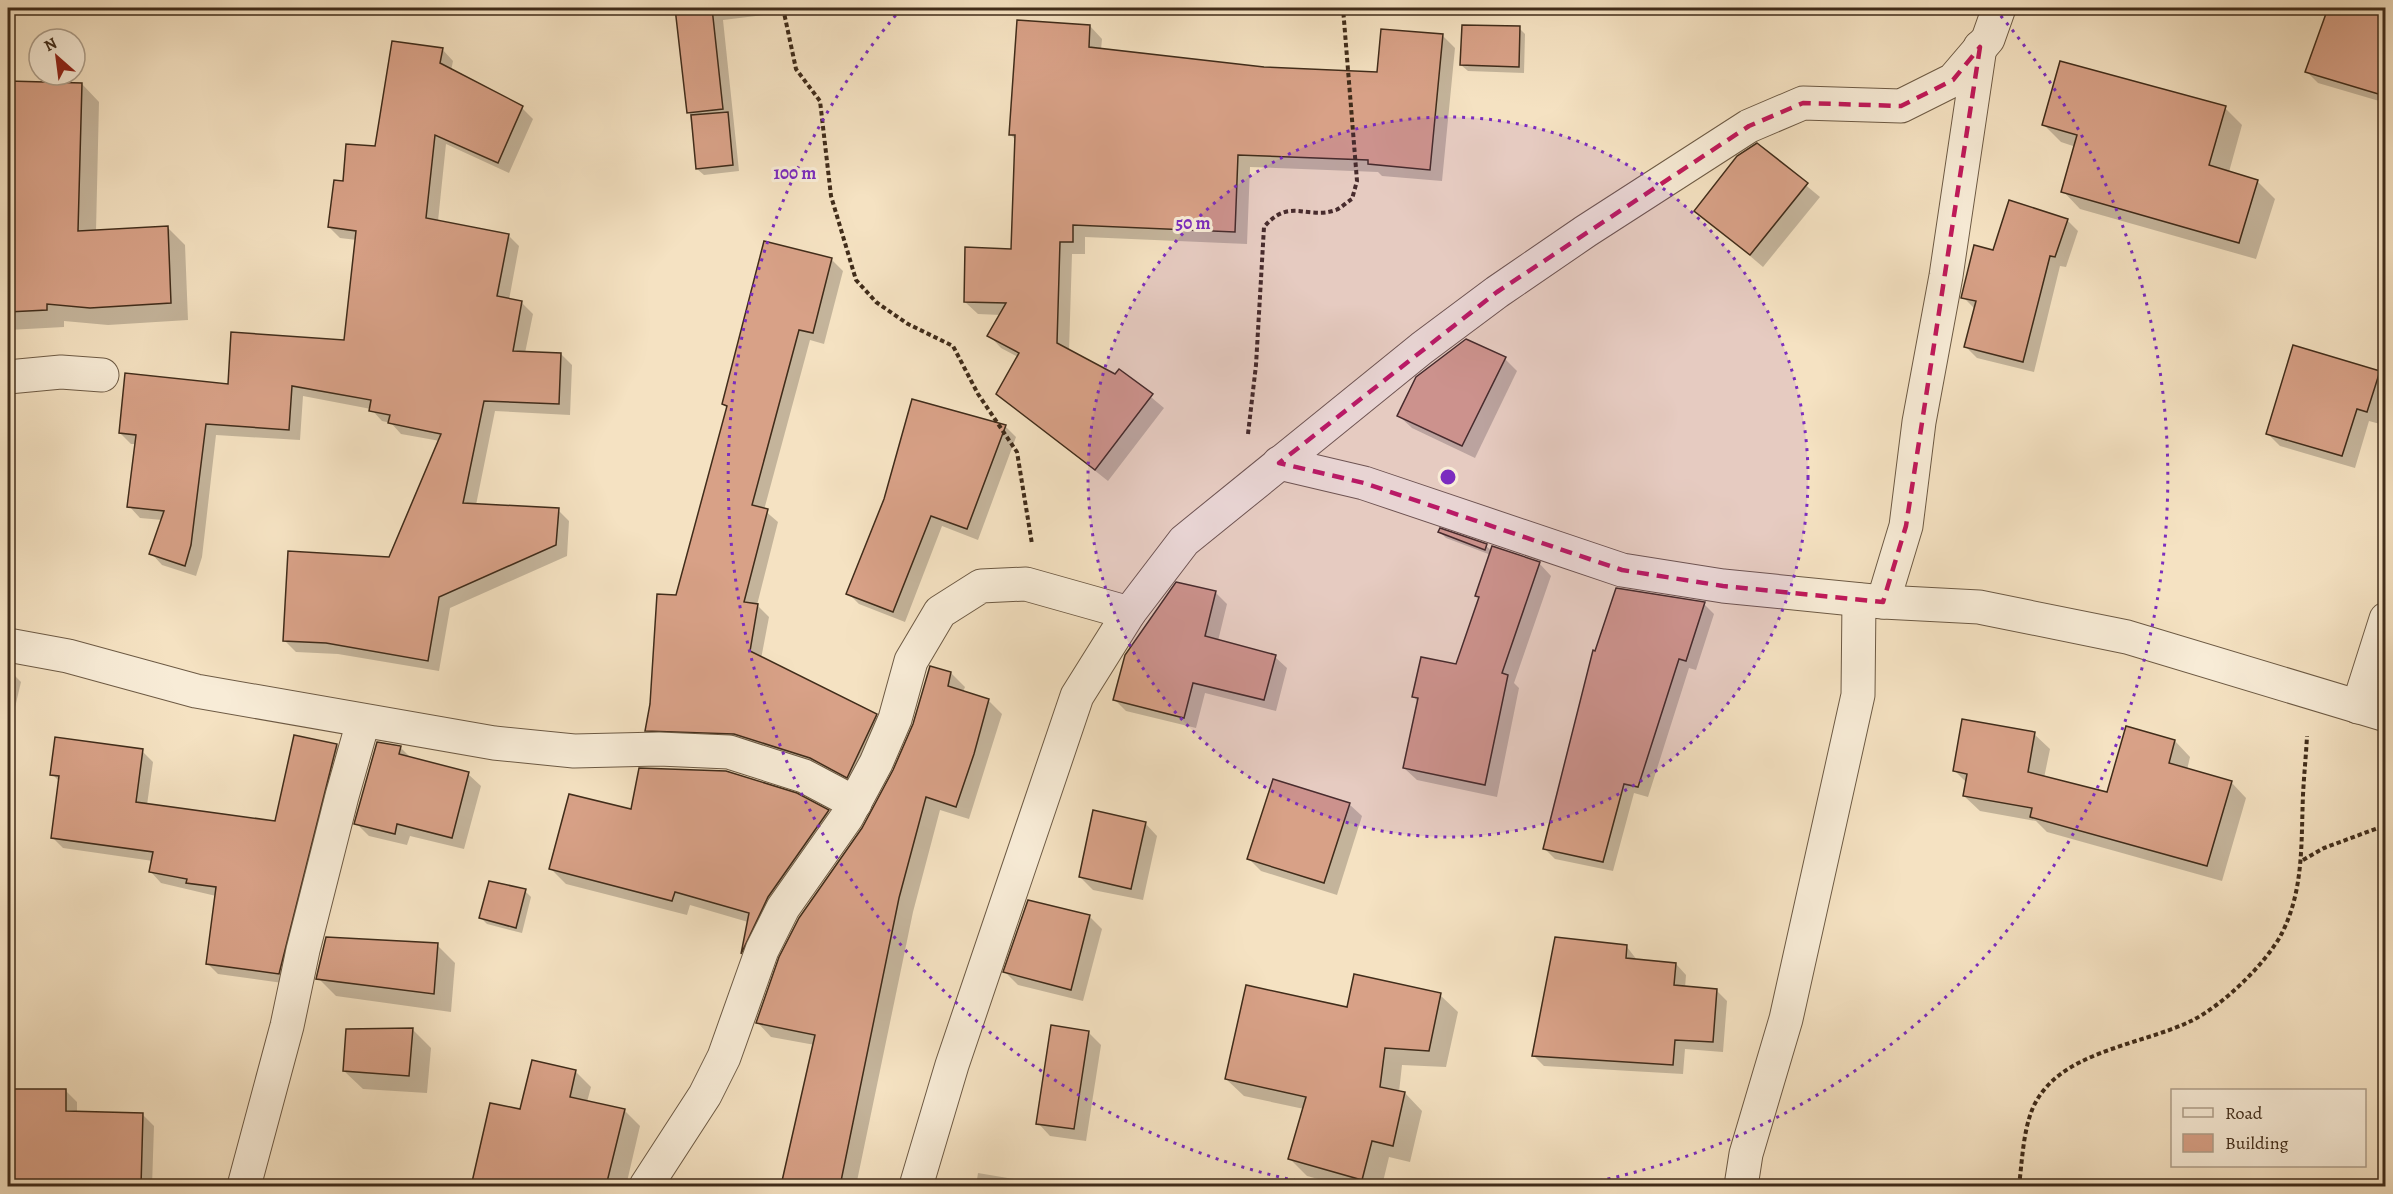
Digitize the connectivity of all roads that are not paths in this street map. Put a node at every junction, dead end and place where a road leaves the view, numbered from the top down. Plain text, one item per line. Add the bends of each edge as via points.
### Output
1 (2000, 8) edge
2 (1980, 47) junction
3 (102, 375) dead end
4 (8, 377) edge
5 (1279, 463) junction
6 (1871, 601) junction
7 (1129, 613) junction
8 (2385, 619) edge
9 (8, 645) edge
10 (2372, 711) edge
11 (363, 722) junction
12 (855, 803) junction
13 (244, 1186) edge
14 (646, 1186) edge
15 (916, 1186) edge
16 (1740, 1186) edge

1 - 2 street via 1988,39
2 - 5 street via 1953,80 1901,106 1803,103 1749,126 1497,292
2 - 6 street via 1946,276 1919,422 1906,526
3 - 4 street via 61,372
5 - 6 street via 1364,483 1622,570 1723,586
5 - 7 street via 1184,541
6 - 10 street via 1979,607 2127,637
6 - 16 street via 1858,695 1786,1019
7 - 12 street via 1026,584 981,586 940,612 911,661 895,719
7 - 15 street via 1077,696 952,1065
8 - 10 street
9 - 11 street via 68,656 196,691
11 - 12 street via 574,751 729,752 804,776
11 - 13 street
12 - 14 street via 783,908 762,951 724,1057 705,1095

